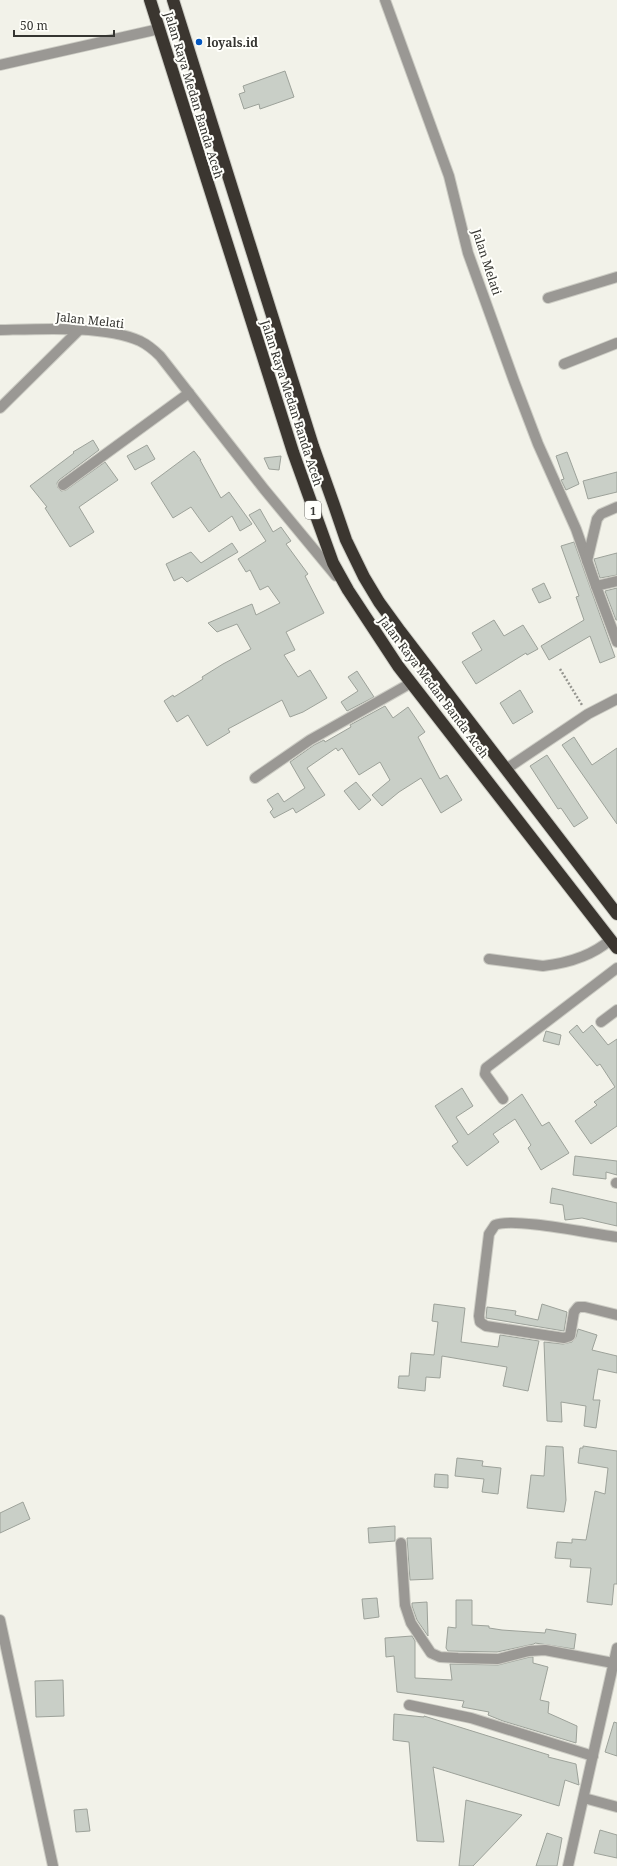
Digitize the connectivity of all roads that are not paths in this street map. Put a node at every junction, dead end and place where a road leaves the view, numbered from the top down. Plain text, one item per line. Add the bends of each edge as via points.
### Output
1 (150, 0) edge
2 (173, 0) edge
3 (385, 0) edge
4 (159, 29) junction
5 (0, 65) edge
6 (217, 144) junction
7 (196, 151) junction
8 (617, 277) edge
9 (548, 298) dead end
10 (0, 330) edge
11 (78, 331) junction
12 (617, 343) edge
13 (564, 364) dead end
14 (189, 393) junction
15 (0, 408) edge
16 (64, 485) dead end
17 (617, 507) edge
18 (587, 561) junction
19 (617, 581) edge
20 (596, 586) junction
21 (348, 590) junction
22 (617, 642) edge
23 (411, 683) junction
24 (617, 699) edge
25 (506, 769) junction
26 (255, 778) dead end
27 (617, 914) edge
28 (614, 944) edge
29 (489, 959) dead end
30 (617, 968) edge
31 (617, 1010) edge
32 (601, 1022) dead end
33 (502, 1099) dead end
34 (617, 1237) edge
35 (617, 1315) edge
36 (401, 1543) dead end
37 (0, 1620) edge
38 (617, 1648) edge
39 (613, 1663) junction
40 (409, 1705) dead end
41 (593, 1756) junction
42 (584, 1798) junction
43 (617, 1807) edge
44 (53, 1866) edge
45 (568, 1866) edge

1 - 4 highway, Jalan Raya Medan Banda Aceh / 1
2 - 6 highway, Jalan Raya Medan Banda Aceh / 1
3 - 18 street, Jalan Melati via 449,176 468,253 511,374
4 - 5 street
4 - 7 highway, Jalan Raya Medan Banda Aceh / 1
6 - 7 highway
6 - 25 highway, Jalan Raya Medan Banda Aceh / 1 via 313,446 346,540 378,602
7 - 21 highway, Jalan Raya Medan Banda Aceh / 1 via 298,467 333,563
8 - 9 street
10 - 11 street, Jalan Melati
11 - 14 street, Jalan Melati via 119,335 150,346
11 - 15 street
12 - 13 street
14 - 16 street
14 - 21 street, Jalan Melati
17 - 18 street via 601,514 597,519
18 - 20 street, Jalan Melati
19 - 20 street
20 - 22 street, Jalan Melati
21 - 23 highway, Jalan Raya Medan Banda Aceh / 1
23 - 26 street via 310,740
23 - 28 highway, Jalan Raya Medan Banda Aceh / 1
24 - 25 street via 588,714
25 - 27 highway, Jalan Raya Medan Banda Aceh / 1
28 - 29 street via 568,962 544,966
30 - 33 street via 486,1068 485,1074
31 - 32 street
34 - 35 street via 506,1222 495,1225 489,1234 479,1316 480,1322 486,1326 564,1338 570,1336 574,1312 578,1307
36 - 39 street via 407,1615 431,1653 440,1657 498,1659 529,1651 545,1650
37 - 44 street
38 - 39 street
39 - 41 street
40 - 41 street via 471,1718
41 - 42 street
42 - 43 street
42 - 45 street

